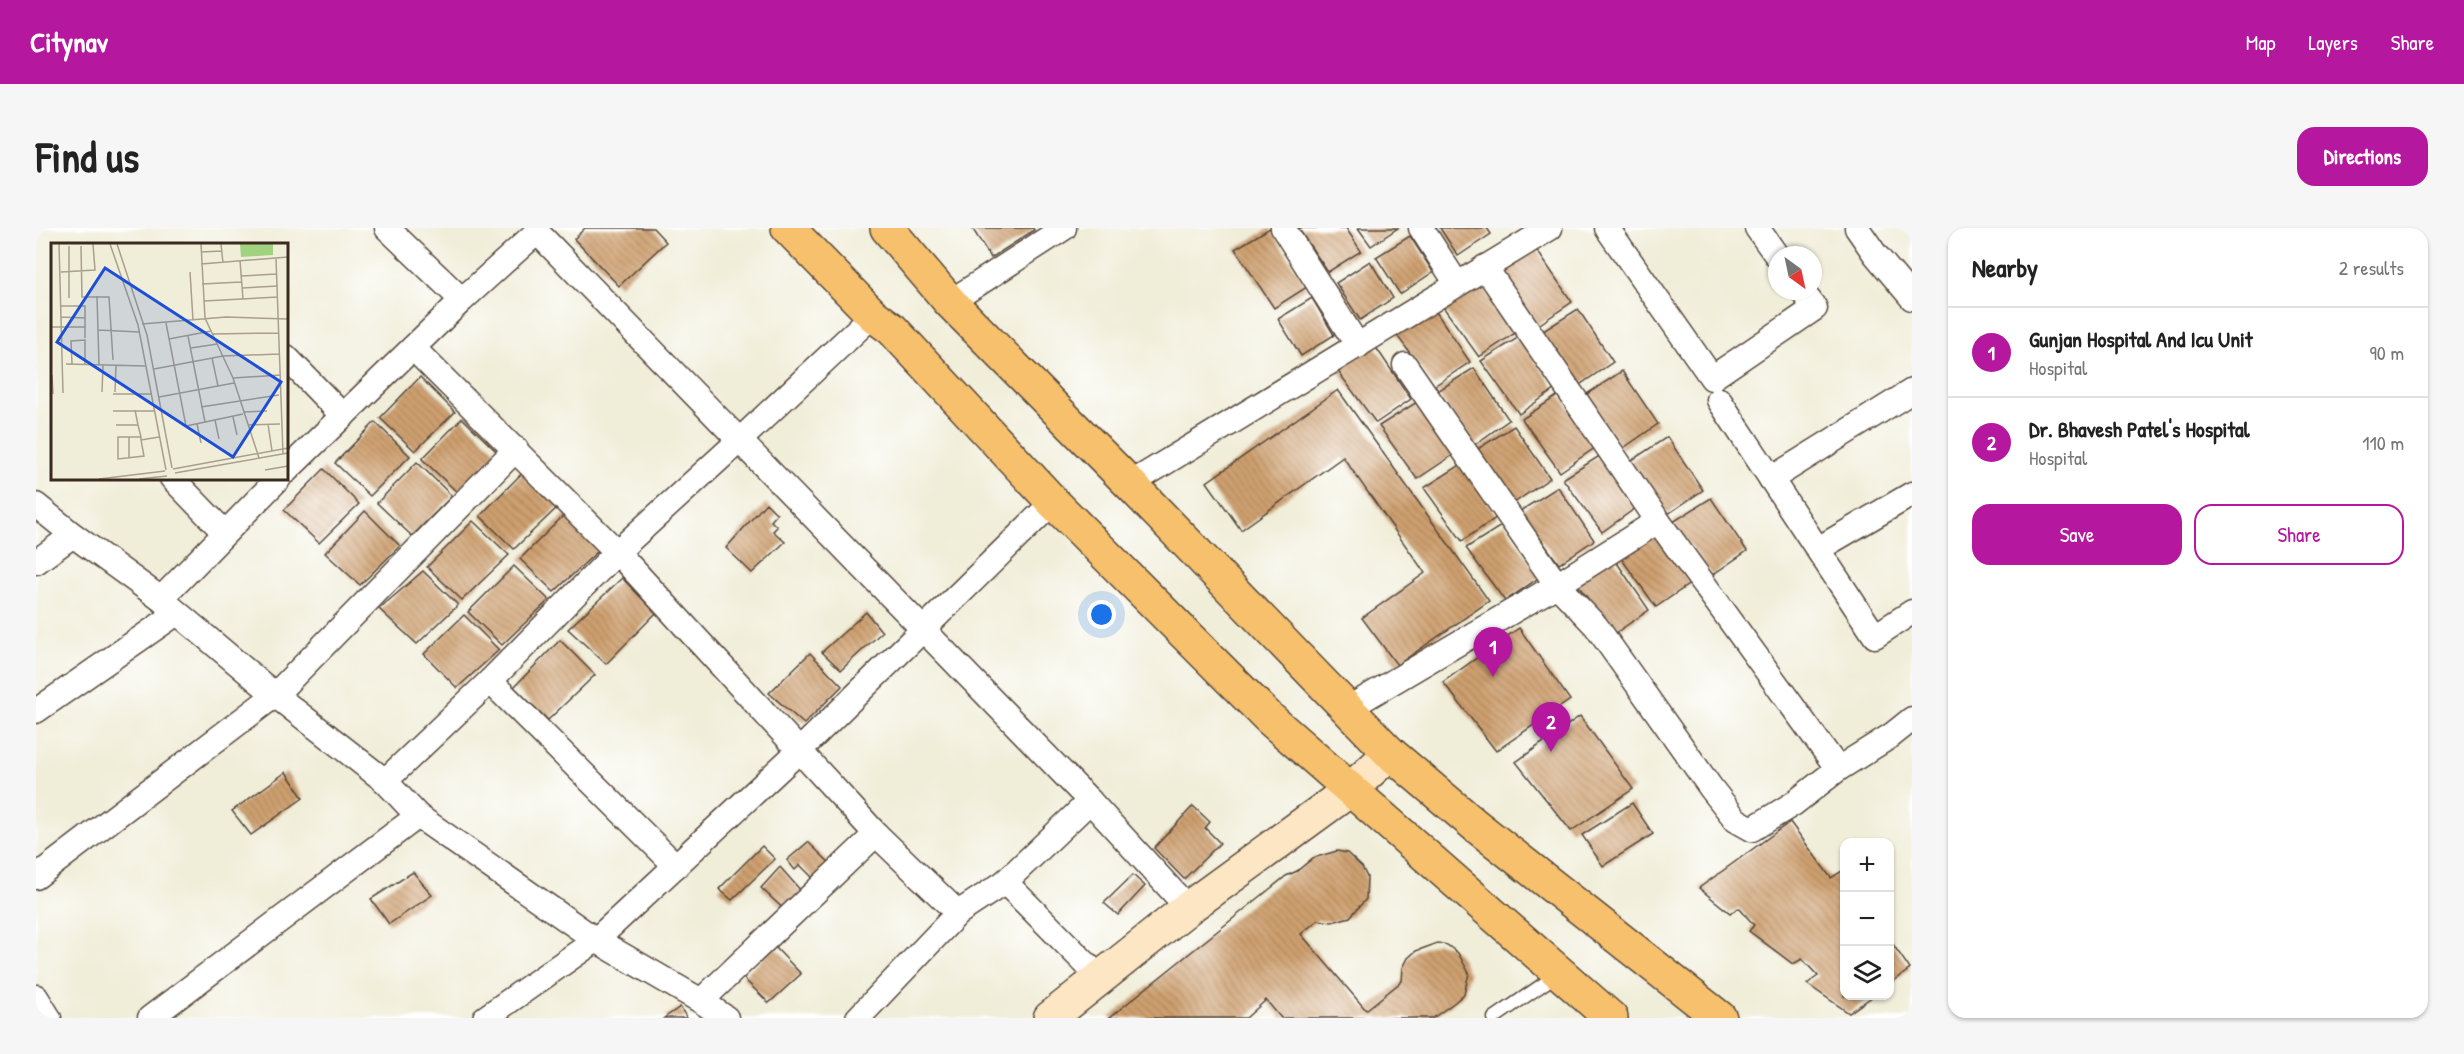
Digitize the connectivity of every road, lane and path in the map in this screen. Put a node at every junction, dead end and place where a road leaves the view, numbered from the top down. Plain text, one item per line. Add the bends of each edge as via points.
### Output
1 (387, 228) edge
2 (788, 228) edge
3 (887, 228) edge
4 (1064, 228) edge
5 (1283, 228) edge
6 (1421, 228) edge
7 (1550, 228) edge
8 (1607, 228) edge
9 (1757, 228) edge
10 (1857, 228) edge
11 (1770, 246) edge
12 (1485, 267) junction
13 (1457, 284) junction
14 (1912, 297) edge
15 (462, 300) junction
16 (1809, 300) edge
17 (950, 302) junction
18 (873, 315) junction
19 (1358, 346) junction
20 (413, 348) junction
21 (288, 359) edge
22 (1405, 365) dead end
23 (1912, 391) edge
24 (1719, 400) dead end
25 (343, 416) junction
26 (741, 439) junction
27 (516, 449) junction
28 (288, 469) edge
29 (1772, 479) junction
30 (174, 480) edge
31 (277, 480) edge
32 (1130, 484) junction
33 (1912, 494) edge
34 (1053, 502) junction
35 (36, 505) edge
36 (1658, 521) junction
37 (224, 532) junction
38 (73, 535) junction
39 (1818, 549) junction
40 (617, 552) junction
41 (36, 562) edge
42 (1557, 585) junction
43 (169, 606) junction
44 (1912, 612) edge
45 (924, 630) junction
46 (490, 681) junction
47 (275, 695) junction
48 (1347, 709) junction
49 (36, 711) edge
50 (1912, 719) edge
51 (799, 751) junction
52 (1390, 753) junction
53 (1838, 769) junction
54 (385, 781) junction
55 (1350, 790) junction
56 (1090, 801) junction
57 (418, 816) junction
58 (876, 834) junction
59 (675, 866) junction
60 (36, 877) edge
61 (1005, 882) junction
62 (1188, 908) junction
63 (958, 913) junction
64 (597, 940) junction
65 (1559, 973) junction
66 (1100, 978) junction
67 (36, 996) edge
68 (701, 1001) junction
69 (50, 1018) edge
70 (150, 1018) edge
71 (485, 1018) edge
72 (726, 1018) edge
73 (858, 1018) edge
74 (1051, 1018) edge
75 (1494, 1018) edge
76 (1611, 1018) edge
77 (1720, 1018) edge

1 - 15 street
2 - 18 highway
3 - 17 highway
4 - 17 street
5 - 19 street
6 - 13 street
7 - 12 street
8 - 16 street via 1712,378 1815,308
9 - 11 street
10 - 14 street
12 - 13 street
12 - 36 street
13 - 19 street
15 - 20 street
15 - 26 street via 537,232
17 - 32 highway
18 - 26 street
18 - 34 highway via 892,329
19 - 32 street
20 - 25 street
20 - 27 street
21 - 25 street
22 - 42 street
23 - 29 street
24 - 29 street
25 - 28 street
26 - 40 street
26 - 45 street
27 - 40 street
27 - 47 street
29 - 39 street
30 - 37 street
31 - 37 street
32 - 48 highway
33 - 39 street
34 - 45 street
34 - 55 highway via 1269,718
35 - 38 street
36 - 42 street
36 - 53 street
37 - 43 street
38 - 41 street
38 - 43 street
39 - 44 street via 1875,636
40 - 46 street
40 - 51 street
42 - 48 street
42 - 53 street via 1596,626 1736,820 1752,829
43 - 47 street
43 - 49 street
45 - 51 street
45 - 56 street
46 - 54 street
46 - 59 street
47 - 54 street
47 - 60 street
48 - 52 highway
50 - 53 street
51 - 58 street
51 - 59 street
52 - 55 street
52 - 77 highway via 1476,826
54 - 57 street
55 - 62 street
55 - 65 highway
56 - 61 street
56 - 62 street
57 - 64 street
57 - 70 street
58 - 63 street
58 - 68 street
59 - 64 street
61 - 63 street
61 - 66 street
62 - 66 street
63 - 73 street
64 - 68 street
64 - 71 street
65 - 75 lane
65 - 76 highway
66 - 74 street
67 - 69 street
68 - 72 street

